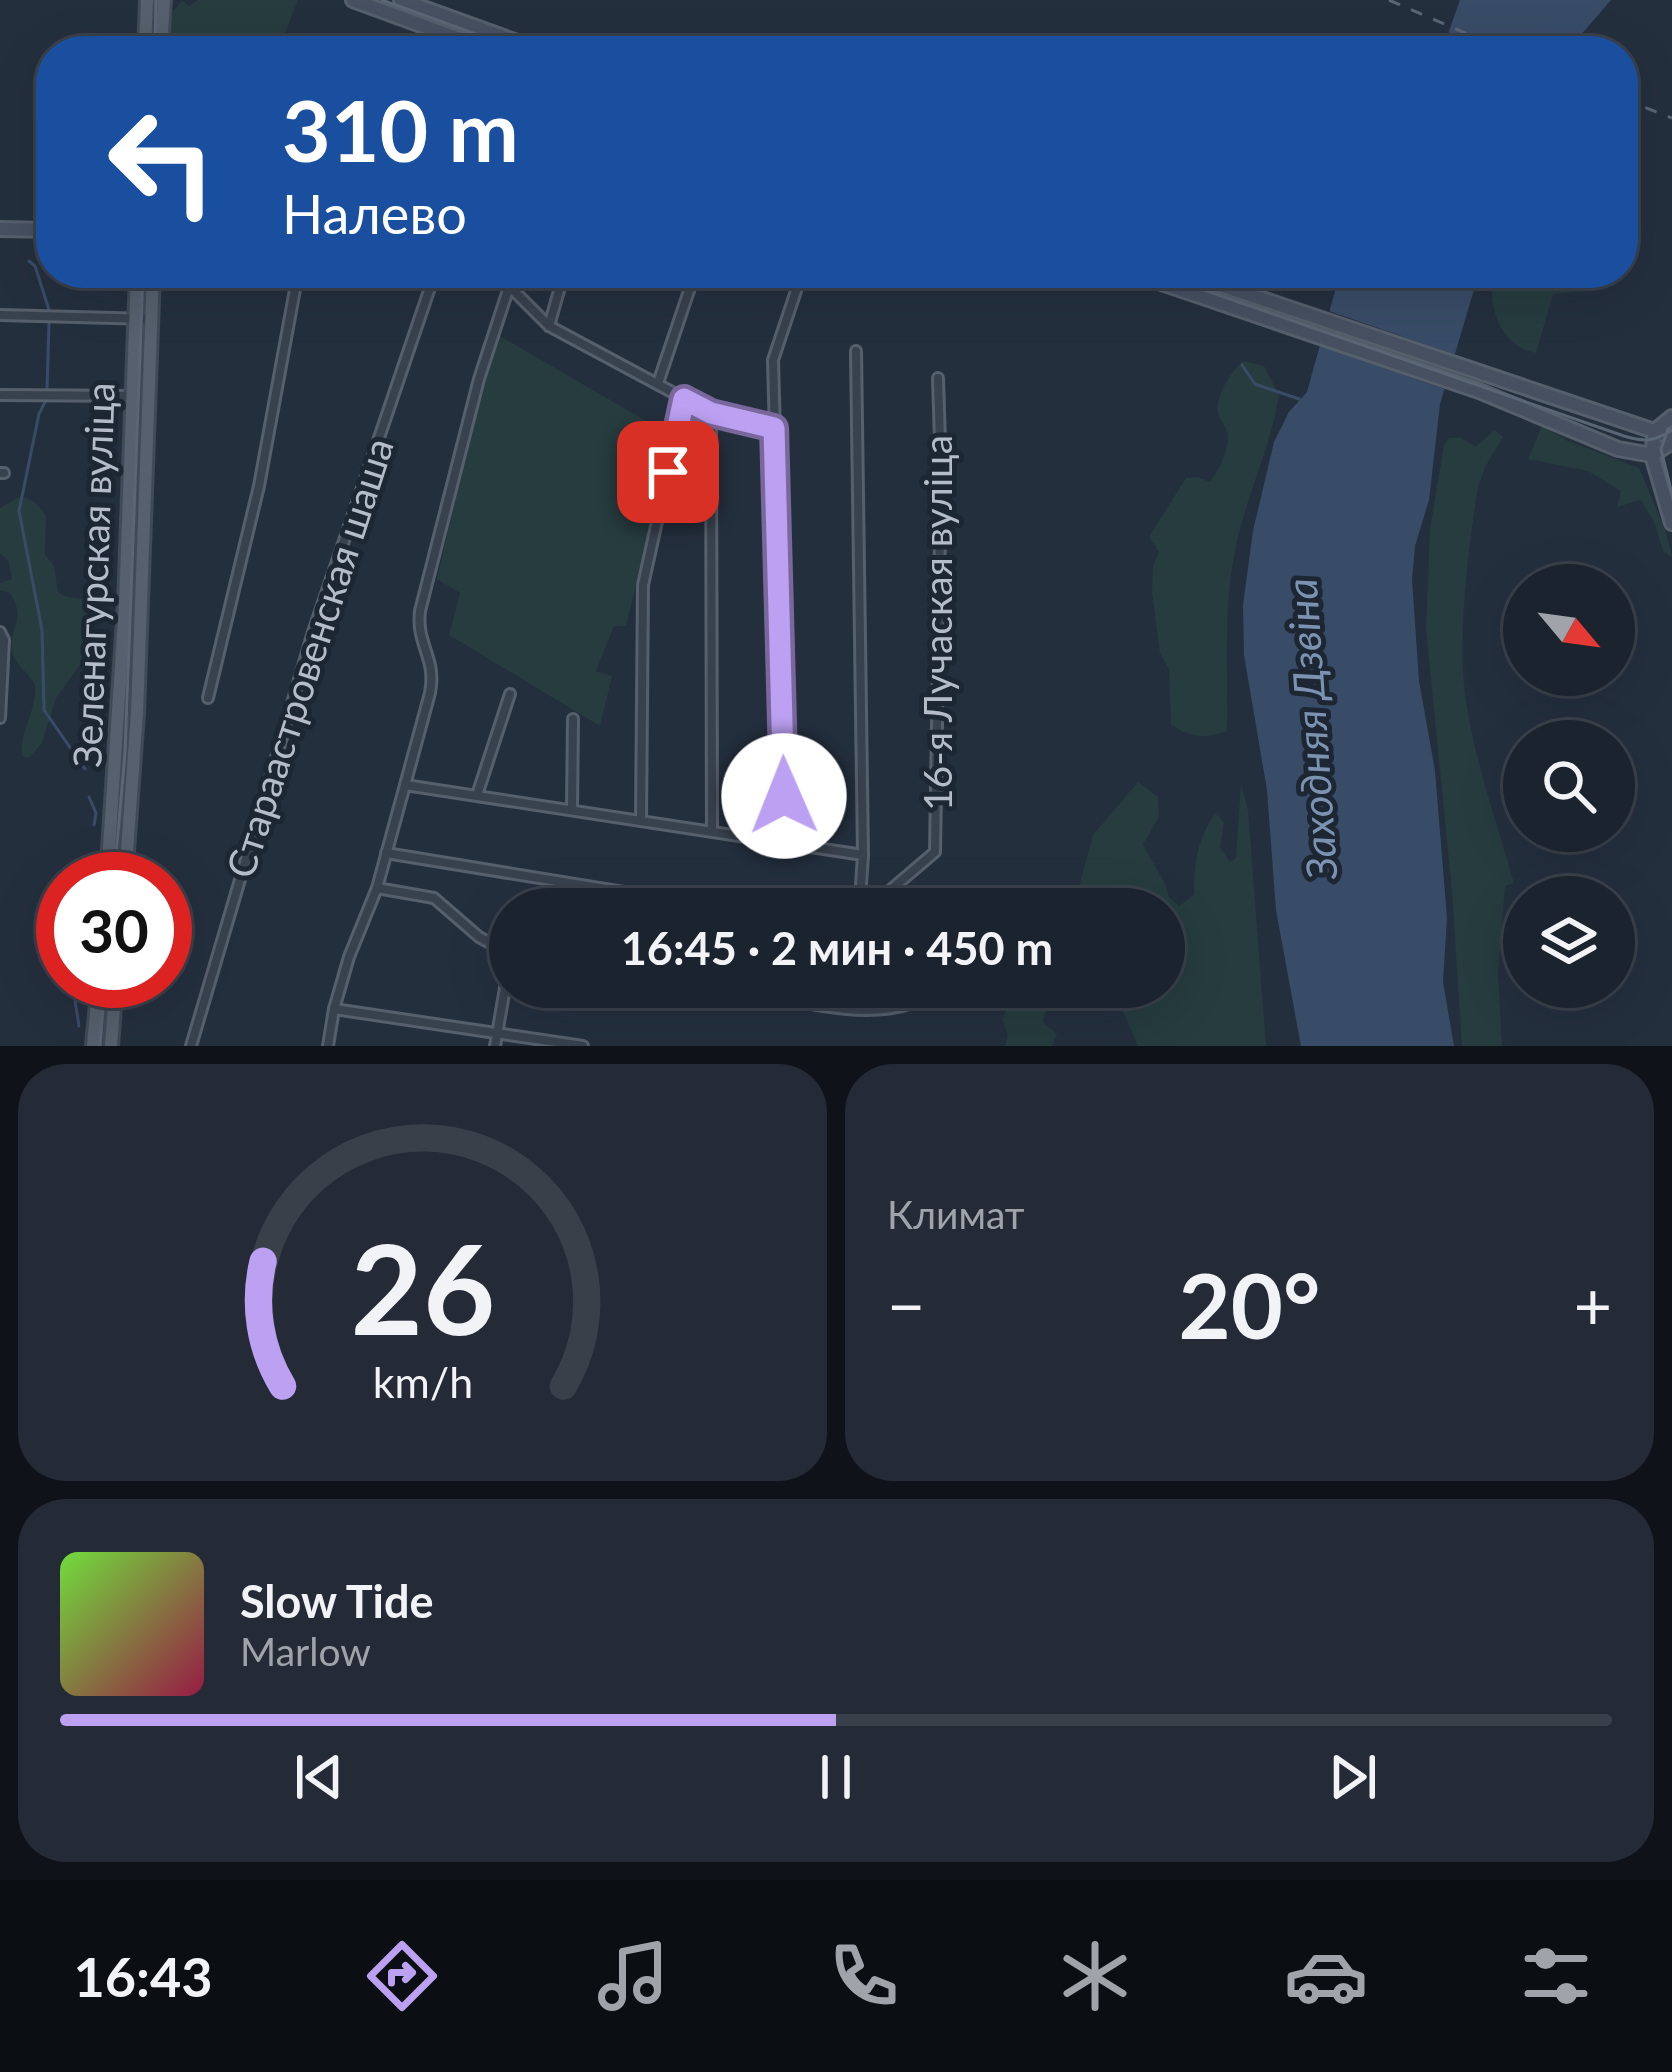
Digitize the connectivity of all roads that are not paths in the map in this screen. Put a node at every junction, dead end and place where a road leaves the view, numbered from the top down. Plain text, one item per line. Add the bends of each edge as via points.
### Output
1 (147, 0) edge
2 (164, 0) edge
3 (353, 0) edge
4 (401, 0) edge
5 (146, 36) edge
6 (162, 36) edge
7 (451, 36) edge
8 (501, 36) edge
9 (0, 229) edge
10 (36, 230) edge
11 (136, 288) edge
12 (152, 288) edge
13 (295, 288) edge
14 (430, 288) edge
15 (508, 288) edge
16 (509, 288) edge
17 (560, 288) edge
18 (690, 288) edge
19 (797, 288) edge
20 (1178, 288) edge
21 (1230, 288) edge
22 (0, 314) edge
23 (135, 319) junction
24 (151, 320) junction
25 (549, 326) junction
26 (134, 349) junction
27 (151, 350) junction
28 (856, 351) dead end
29 (938, 378) dead end
30 (658, 383) junction
31 (0, 395) edge
32 (133, 396) junction
33 (149, 396) junction
34 (684, 399) junction
35 (711, 413) junction
36 (1672, 417) edge
37 (774, 428) junction
38 (1655, 431) junction
39 (1672, 440) edge
40 (1652, 455) junction
41 (1672, 523) edge
42 (125, 605) junction
43 (141, 605) junction
44 (0, 632) edge
45 (510, 694) dead end
46 (208, 698) dead end
47 (0, 718) edge
48 (573, 719) dead end
49 (405, 785) junction
50 (477, 795) junction
51 (572, 810) junction
52 (640, 821) junction
53 (712, 831) junction
54 (786, 842) junction
55 (109, 852) edge
56 (127, 852) edge
57 (385, 853) junction
58 (862, 855) junction
59 (377, 888) junction
60 (599, 888) edge
61 (860, 888) edge
62 (892, 888) edge
63 (489, 943) edge
64 (97, 1008) edge
65 (114, 1008) edge
66 (502, 1008) edge
67 (849, 1008) edge
68 (897, 1008) edge
69 (334, 1009) junction
70 (498, 1031) junction
71 (93, 1046) edge
72 (111, 1046) edge
73 (191, 1046) edge
74 (328, 1046) edge
75 (495, 1046) edge
76 (583, 1046) edge

1 - 5 main road
2 - 6 main road
3 - 7 main road
4 - 8 main road
9 - 10 main road
11 - 23 main road, Зеленагурская вуліца
12 - 24 main road, Зеленагурская вуліца
13 - 46 street
14 - 73 street, Стараастровенская шаша via 313,632
15 - 49 street via 421,611 420,639 434,672
16 - 25 street
17 - 25 street
18 - 30 street
19 - 37 street via 773,360
20 - 40 main road
21 - 38 main road
22 - 23 street
23 - 24 street
23 - 26 main road, Зеленагурская вуліца
24 - 27 main road, Зеленагурская вуліца
25 - 30 street
26 - 27 street
26 - 32 main road, Зеленагурская вуліца
27 - 33 main road, Зеленагурская вуліца
28 - 58 street
29 - 62 street, 16-я Лучаская вуліца via 934,852
30 - 34 street
31 - 32 street
32 - 33 street
32 - 42 main road, Зеленагурская вуліца
33 - 43 main road, Зеленагурская вуліца
34 - 35 street
34 - 52 street via 643,585
35 - 37 street
35 - 53 street
36 - 38 main road
37 - 54 street
38 - 39 main road
38 - 40 main road
39 - 40 main road
40 - 41 main road
42 - 43 street
42 - 55 main road, Зеленагурская вуліца
43 - 56 main road, Зеленагурская вуліца
44 - 47 street
45 - 50 street
48 - 51 street
49 - 50 street
49 - 57 street
50 - 51 street
51 - 52 street
52 - 53 street
53 - 54 street
54 - 58 street
57 - 59 street
57 - 60 street
58 - 61 street
59 - 63 street via 434,898
59 - 69 street
64 - 71 main road
65 - 72 main road
66 - 70 street
67 - 68 street
69 - 70 street
69 - 74 street
70 - 75 street
70 - 76 street

